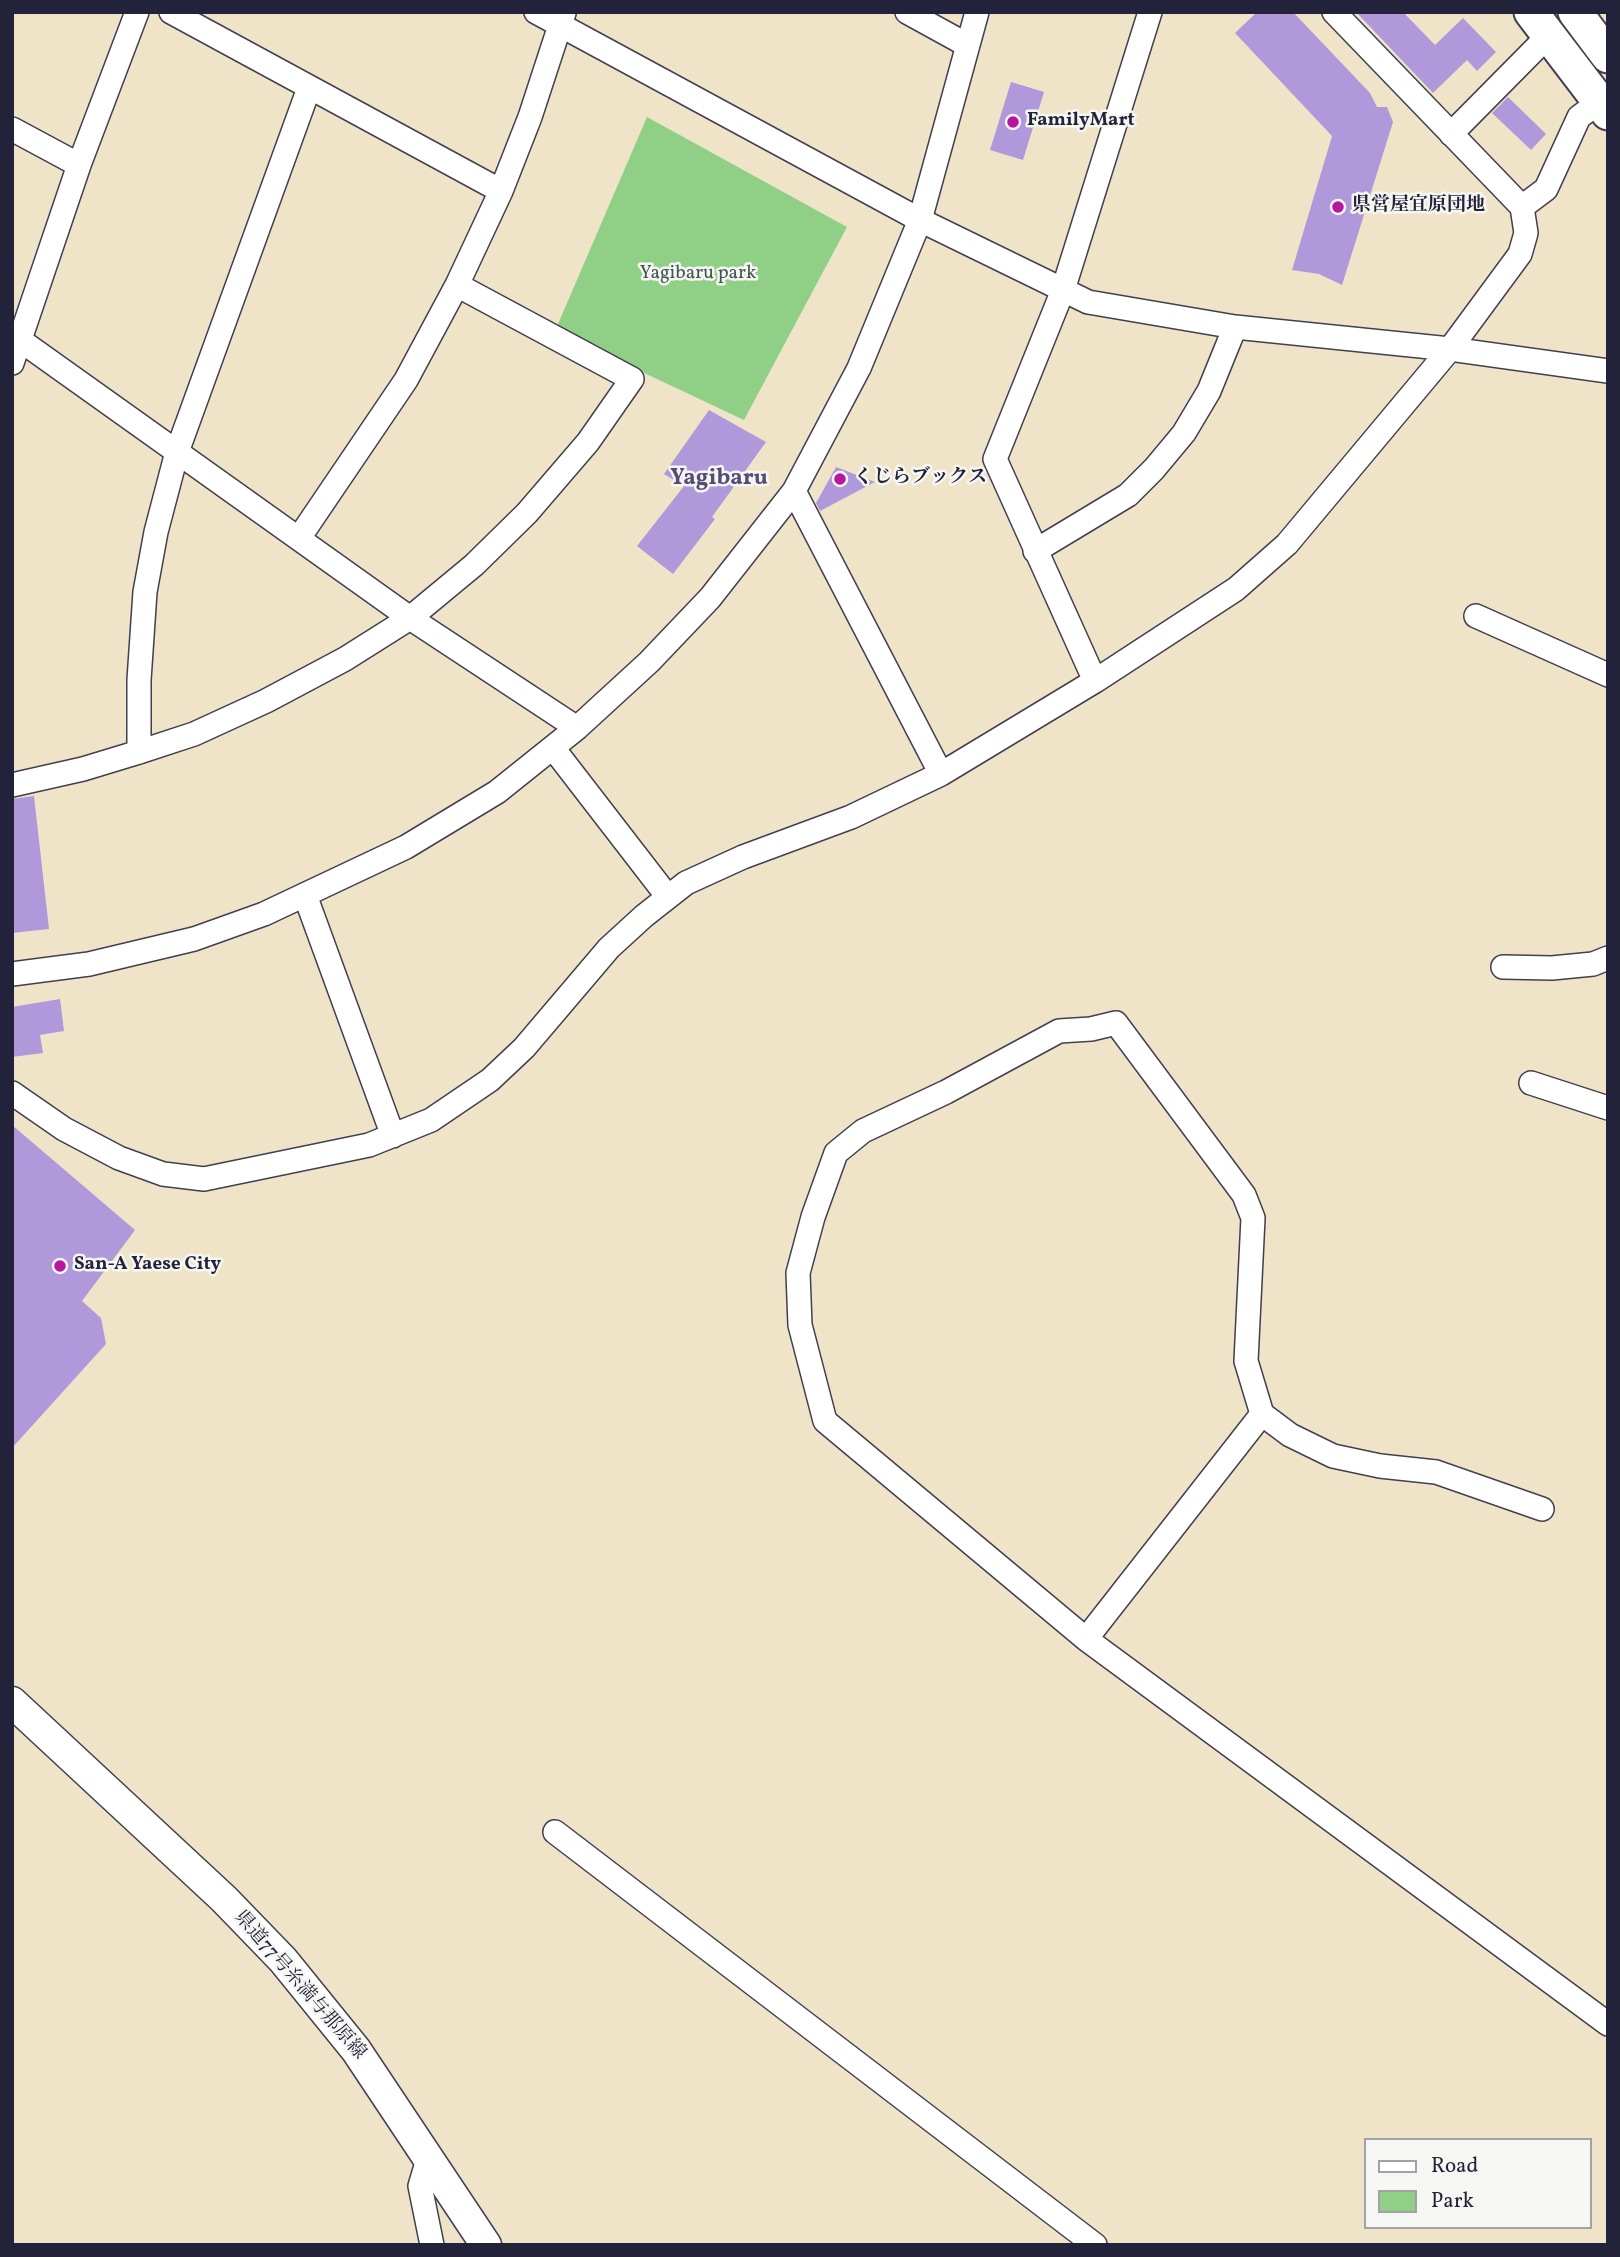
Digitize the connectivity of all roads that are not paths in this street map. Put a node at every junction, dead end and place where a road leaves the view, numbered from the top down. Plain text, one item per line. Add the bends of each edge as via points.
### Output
1 (137, 12) edge
2 (171, 12) edge
3 (536, 12) edge
4 (907, 12) edge
5 (977, 12) edge
6 (1150, 12) edge
7 (1334, 12) edge
8 (1575, 12) edge
9 (562, 19) edge
10 (1539, 24) edge
11 (967, 45) junction
12 (1608, 56) edge
13 (309, 88) junction
14 (1603, 108) edge
15 (12, 129) edge
16 (1451, 134) junction
17 (79, 165) junction
18 (501, 191) junction
19 (1522, 207) junction
20 (920, 220) junction
21 (457, 285) junction
22 (1063, 290) junction
23 (1235, 327) junction
24 (20, 340) junction
25 (1450, 349) junction
26 (12, 363) edge
27 (1608, 371) edge
28 (177, 452) junction
29 (794, 491) junction
30 (299, 538) junction
31 (1035, 551) junction
32 (1476, 616) dead end
33 (410, 618) junction
34 (1608, 675) edge
35 (1095, 681) junction
36 (577, 728) junction
37 (553, 748) junction
38 (139, 752) junction
39 (941, 774) junction
40 (12, 785) edge
41 (305, 895) junction
42 (668, 897) junction
43 (1608, 958) edge
44 (1503, 967) dead end
45 (12, 974) edge
46 (1531, 1083) dead end
47 (12, 1093) edge
48 (1608, 1108) edge
49 (393, 1136) junction
50 (1262, 1414) junction
51 (1542, 1509) dead end
52 (1086, 1639) junction
53 (12, 1702) edge
54 (555, 1832) dead end
55 (1608, 2024) edge
56 (429, 2156) junction
57 (432, 2245) edge
58 (486, 2245) edge
59 (1095, 2245) edge

1 - 17 street
2 - 13 street
3 - 9 street
4 - 11 street
5 - 11 street
6 - 22 street
7 - 16 street
8 - 12 highway
9 - 18 street
9 - 20 street
10 - 14 highway
10 - 16 street
11 - 20 street
13 - 18 street
13 - 28 street
14 - 19 street via 1579,117 1546,189
15 - 17 street
16 - 19 street
17 - 24 street
18 - 21 street
19 - 25 street via 1526,233 1520,254
20 - 22 street
20 - 29 street via 859,368
21 - 30 street via 406,380
21 - 33 street via 632,379 588,442 527,513
22 - 23 street via 1088,302
22 - 31 street via 995,459
23 - 25 street
23 - 31 street via 1209,391 1184,433 1154,469 1117,502
24 - 26 street
24 - 28 street
25 - 27 street
25 - 35 street via 1287,544 1236,589
28 - 30 street
28 - 38 street via 145,592
29 - 36 street via 710,598
29 - 39 street
30 - 33 street
31 - 35 street
32 - 34 street
33 - 36 street
33 - 38 street via 266,701 194,734
35 - 39 street
36 - 37 street
37 - 41 street via 497,792 406,848
37 - 42 street
38 - 40 street
39 - 42 street via 851,817 687,883
41 - 45 street via 194,939 89,964
41 - 49 street
42 - 49 street via 609,948 524,1048 490,1080 431,1120
43 - 44 street via 1566,967
46 - 48 street
47 - 49 street via 64,1129 120,1158 163,1174 204,1180
50 - 51 street via 1290,1435 1333,1456 1436,1472
50 - 52 street
50 - 52 street via 1246,1361 1253,1218 1249,1207 1116,1023 1059,1031 863,1131 836,1153 798,1273 800,1325 825,1421
52 - 55 street
53 - 56 main road, 県道77号糸満与那原線 via 224,1899 283,1961 356,2050
54 - 59 street
56 - 57 street via 420,2186
56 - 58 main road, 県道77号糸満与那原線

